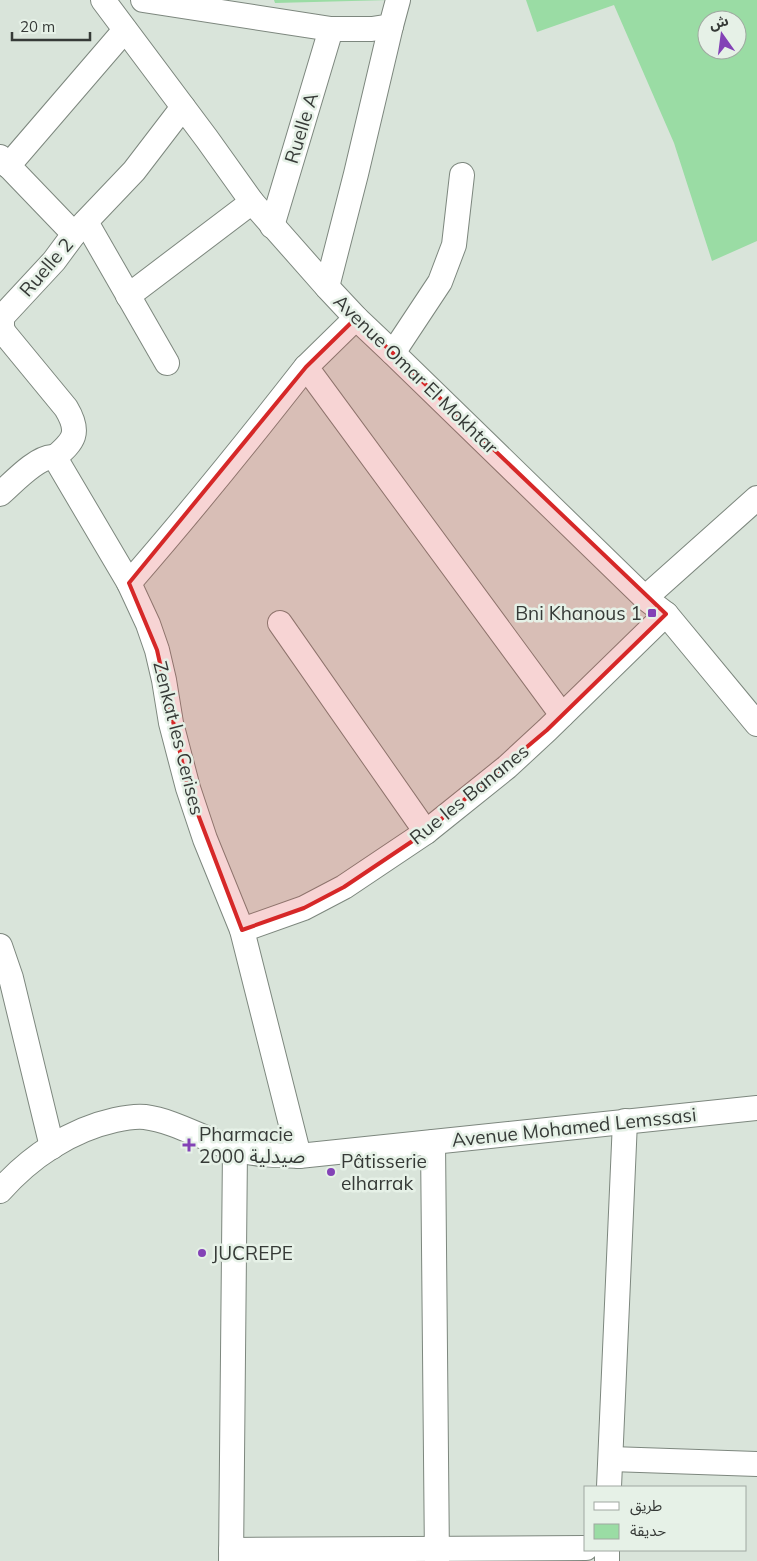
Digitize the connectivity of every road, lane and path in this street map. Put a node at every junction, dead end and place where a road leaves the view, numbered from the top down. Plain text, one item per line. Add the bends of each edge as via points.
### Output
1 (102, 0) edge
2 (143, 0) edge
3 (398, 0) edge
4 (391, 26) junction
5 (331, 29) junction
6 (125, 30) junction
7 (183, 107) junction
8 (5, 170) edge
9 (462, 175) dead end
10 (252, 202) junction
11 (272, 226) junction
12 (80, 228) junction
13 (327, 287) junction
14 (128, 296) junction
15 (356, 318) junction
16 (393, 353) junction
17 (167, 363) dead end
18 (306, 367) junction
19 (54, 458) junction
20 (0, 494) edge
21 (757, 498) edge
22 (129, 583) junction
23 (646, 598) junction
24 (666, 614) junction
25 (280, 623) dead end
26 (562, 715) junction
27 (757, 724) edge
28 (426, 832) junction
29 (242, 930) junction
30 (0, 946) edge
31 (757, 1108) edge
32 (625, 1121) junction
33 (433, 1142) junction
34 (52, 1147) junction
35 (236, 1149) junction
36 (299, 1156) junction
37 (0, 1191) edge
38 (611, 1459) junction
39 (757, 1464) edge
40 (609, 1486) edge
41 (584, 1548) edge
42 (437, 1555) edge
43 (231, 1556) edge

1 - 6 street, Avenue Omar El Mokhtar
2 - 5 street
3 - 4 street
4 - 5 street
4 - 13 street
5 - 11 street, Ruelle A
6 - 7 street, Avenue Omar El Mokhtar
6 - 8 street
7 - 10 street, Avenue Omar El Mokhtar
7 - 12 street, Ruelle 2 via 134,171
8 - 12 street
9 - 16 street via 454,245 440,282
10 - 11 street, Avenue Omar El Mokhtar
10 - 14 street
11 - 13 street, Avenue Omar El Mokhtar
12 - 14 street
12 - 19 street, Ruelle 2 via 5,312 1,321 5,334 66,408 72,421 73,440
13 - 15 street, Avenue Omar El Mokhtar
14 - 17 street
15 - 16 street, Avenue Omar El Mokhtar
15 - 18 street
16 - 23 street, Avenue Omar El Mokhtar
18 - 22 street via 180,525
18 - 26 street
19 - 20 street via 47,457 34,464
19 - 22 street, Zenkat les Cerises
21 - 23 street
22 - 29 street, Zenkat les Cerises via 157,650 188,788
23 - 24 street, Avenue Omar El Mokhtar
24 - 26 street, Rue les Bananes
24 - 27 street, Avenue Omar El Mokhtar
25 - 28 street
26 - 28 street, Rue les Bananes via 507,767
28 - 29 street, Rue les Bananes via 344,887 304,908
29 - 36 street, Zenkat les Cerises
30 - 34 street
31 - 32 street, Avenue Mohamed Lemssasi
32 - 33 street, Avenue Mohamed Lemssasi
32 - 38 street
33 - 36 street, Avenue Mohamed Lemssasi
33 - 42 street
34 - 35 street, Avenue Mohamed Lemssasi via 66,1137 100,1123 144,1117
34 - 37 street, Avenue Mohamed Lemssasi
35 - 36 street, Avenue Mohamed Lemssasi
35 - 43 street
38 - 39 street
38 - 40 street
41 - 42 street
42 - 43 street

